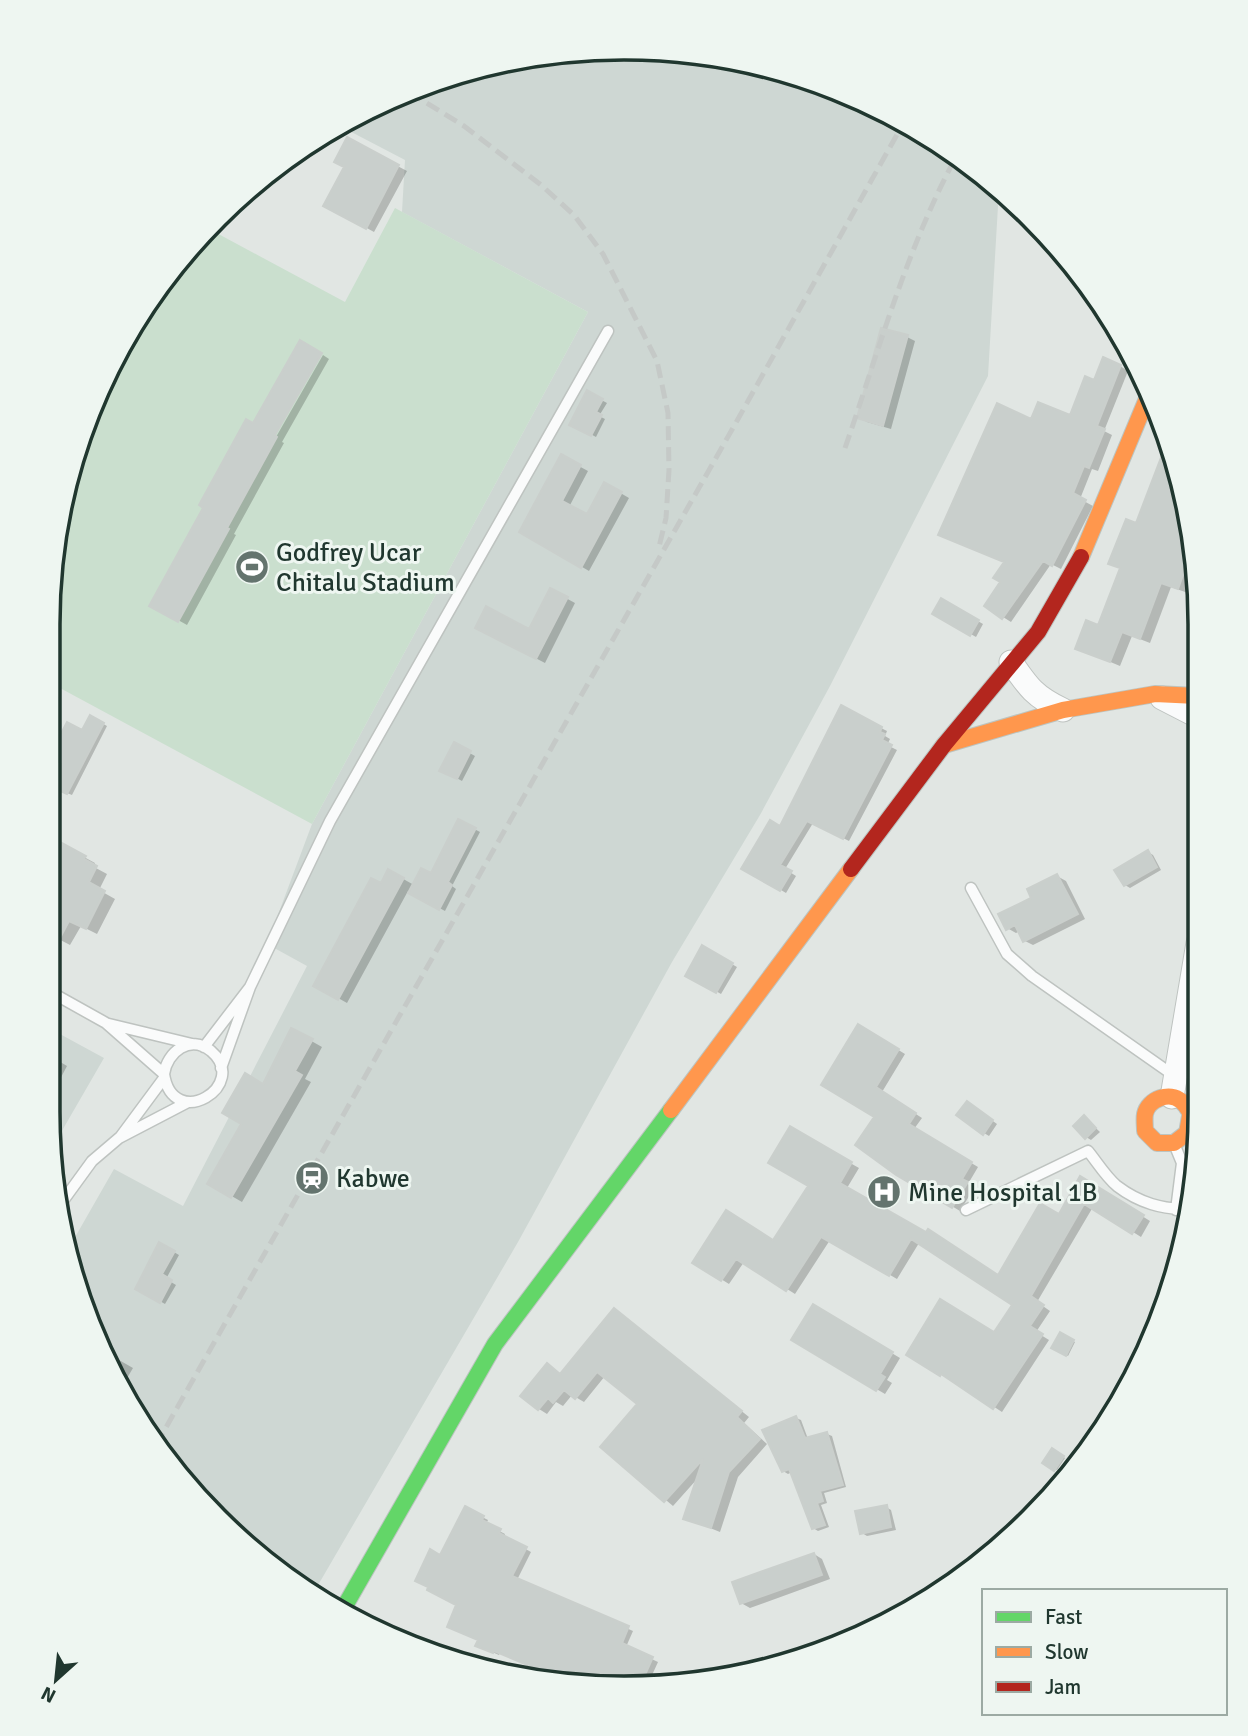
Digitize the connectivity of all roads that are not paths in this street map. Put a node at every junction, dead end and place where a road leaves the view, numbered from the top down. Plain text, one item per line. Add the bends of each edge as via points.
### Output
1 (608, 331) dead end
2 (1145, 405) edge
3 (1011, 662) junction
4 (1155, 694) junction
5 (1188, 696) edge
6 (1063, 709) junction
7 (1188, 711) edge
8 (944, 745) junction
9 (971, 888) dead end
10 (250, 987) junction
11 (60, 997) edge
12 (1188, 1003) edge
13 (106, 1023) junction
14 (200, 1046) junction
15 (221, 1068) junction
16 (164, 1076) junction
17 (1174, 1087) junction
18 (188, 1102) junction
19 (1188, 1109) edge
20 (119, 1138) junction
21 (1185, 1141) edge
22 (66, 1197) edge
23 (1180, 1209) edge
24 (966, 1210) dead end
25 (1176, 1210) junction
26 (346, 1603) edge

1 - 10 lane via 330,821
2 - 3 street via 1085,551 1038,632
3 - 6 street via 1029,689
3 - 8 street
4 - 5 street
4 - 6 street
4 - 7 street
6 - 8 street
8 - 26 street via 495,1344
9 - 17 lane via 1007,954
10 - 14 lane
10 - 15 lane
11 - 13 lane
12 - 17 street
13 - 14 lane
13 - 16 lane
14 - 15 lane via 218,1059
14 - 16 lane via 186,1046 170,1056
15 - 18 lane via 214,1093
16 - 18 lane via 172,1094
16 - 20 lane
17 - 19 street
17 - 21 street via 1149,1105 1143,1122 1157,1143
18 - 20 lane
20 - 22 lane via 92,1161
21 - 25 lane
23 - 25 lane
24 - 25 lane via 1088,1151 1115,1185 1151,1205

